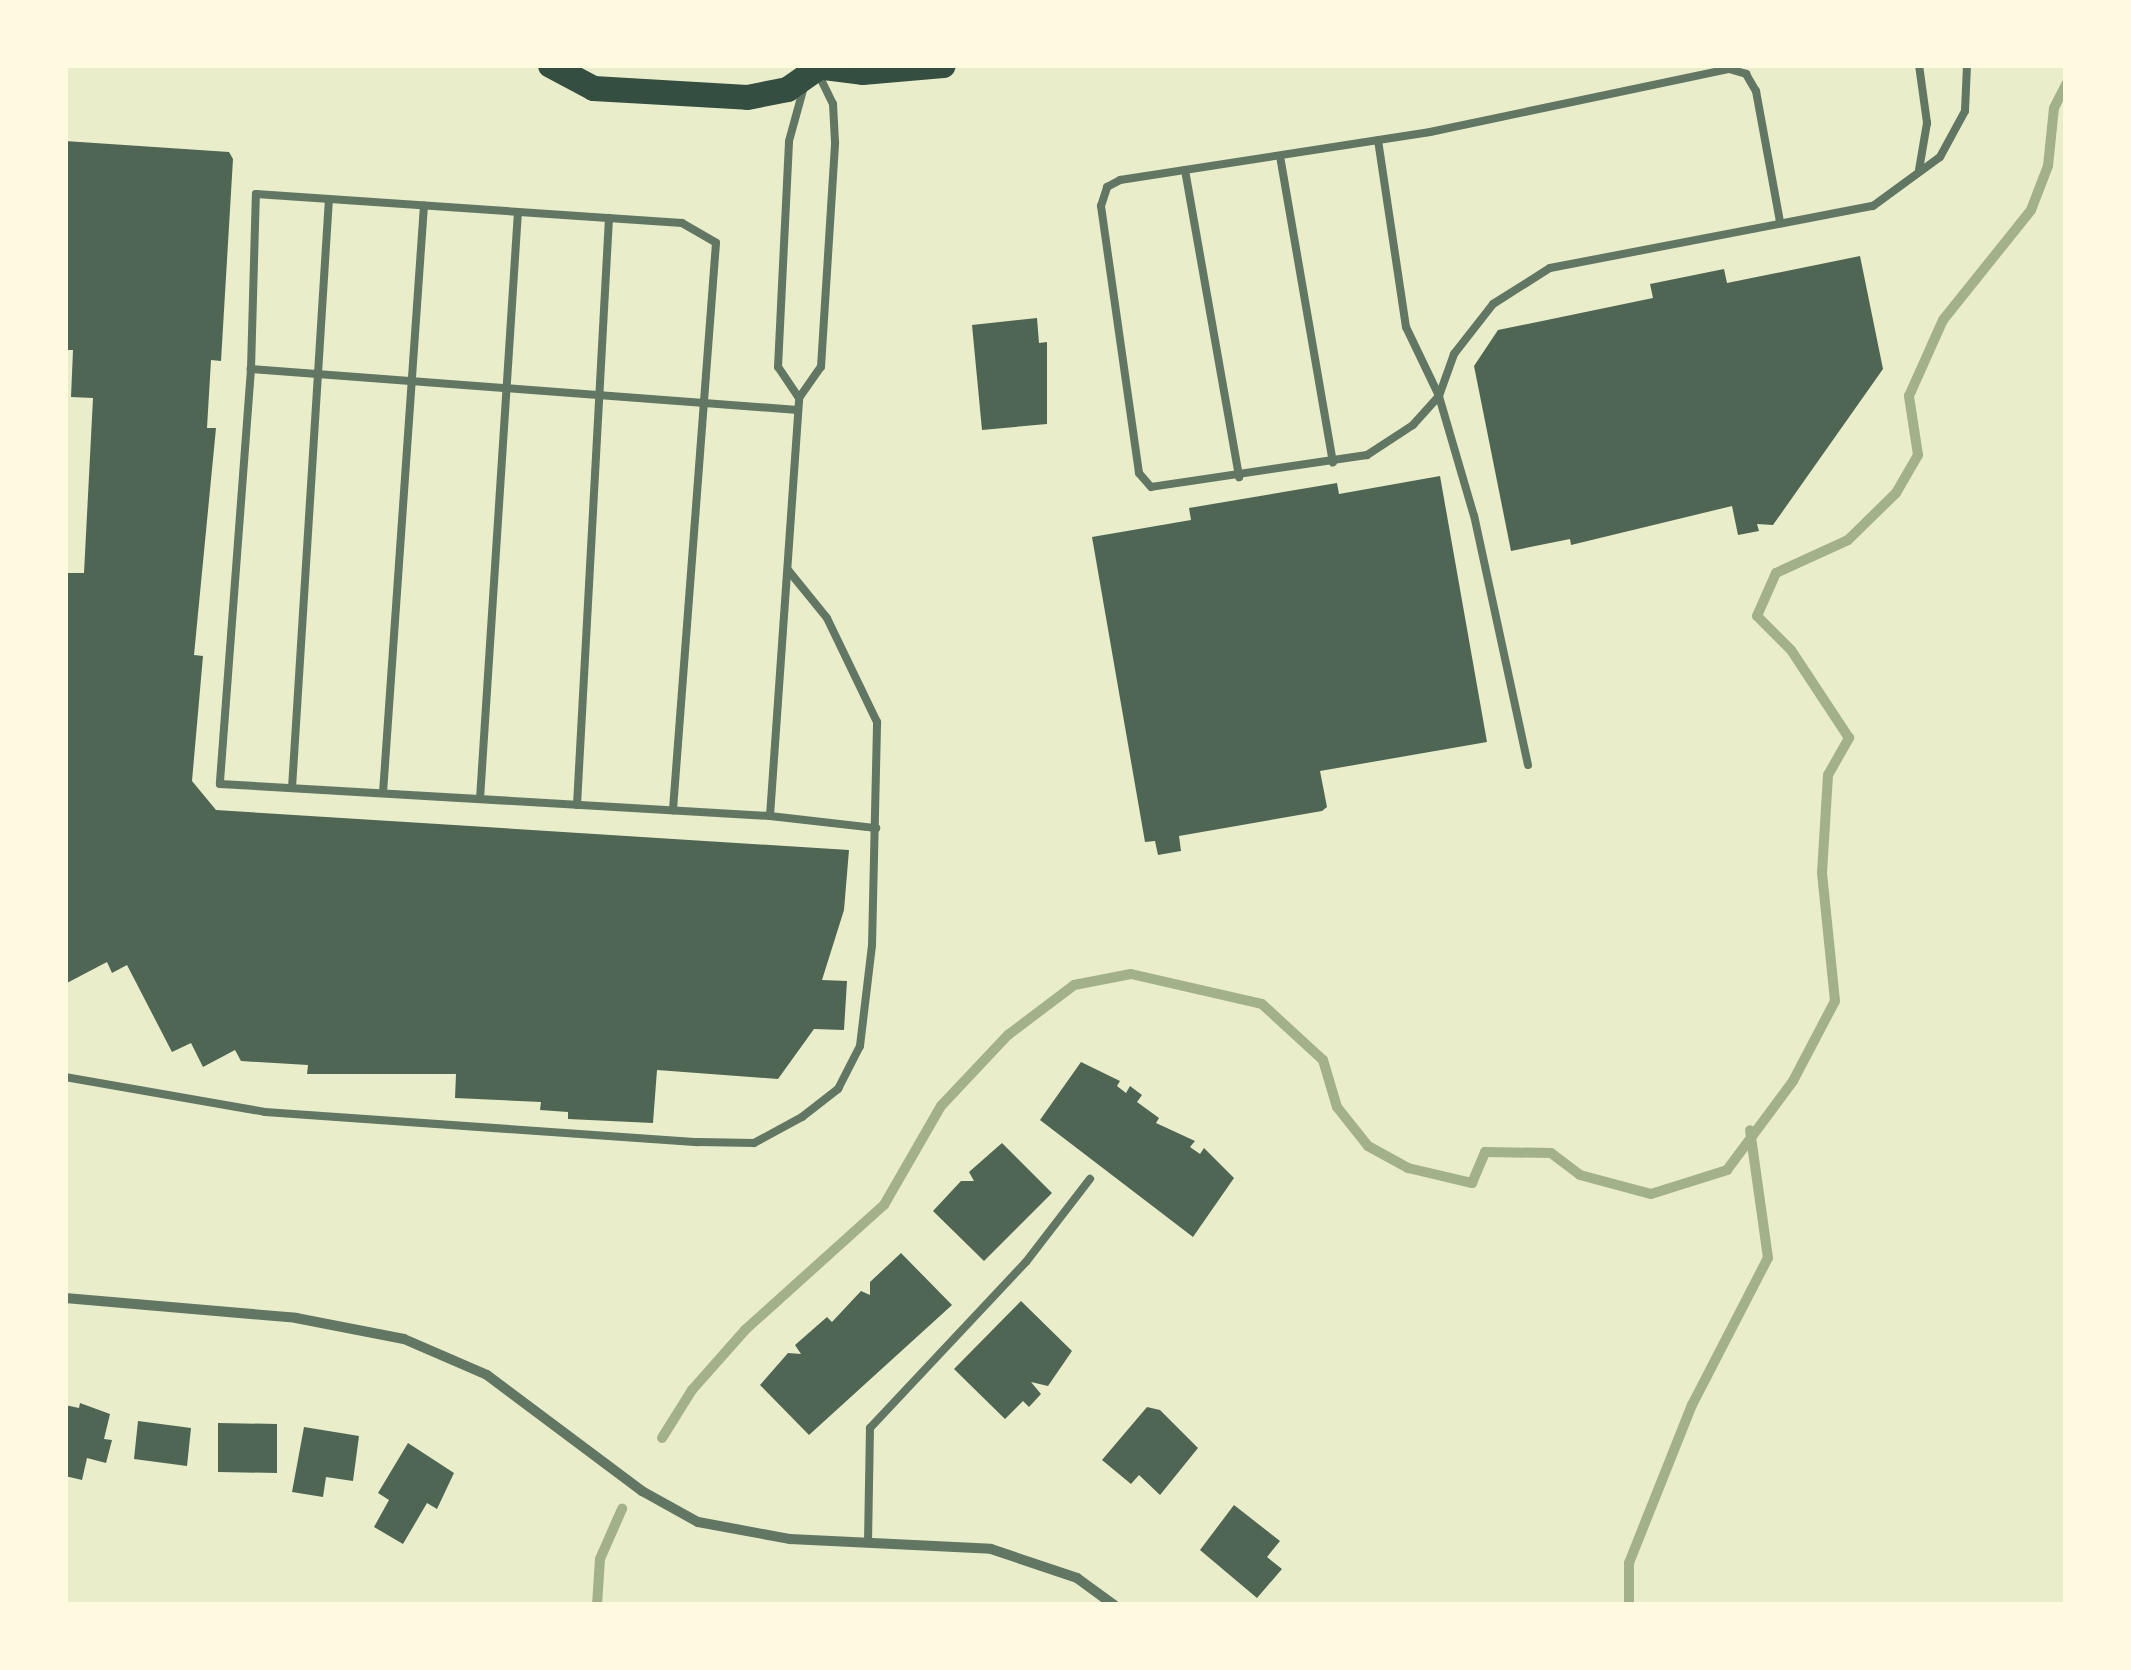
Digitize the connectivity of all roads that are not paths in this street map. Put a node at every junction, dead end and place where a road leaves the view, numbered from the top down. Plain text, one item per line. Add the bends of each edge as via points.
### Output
1 (550, 65) edge
2 (943, 65) edge
3 (1918, 65) edge
4 (1967, 65) edge
5 (812, 67) edge
6 (1378, 140) junction
7 (1280, 156) junction
8 (1184, 170) junction
9 (1919, 170) junction
10 (329, 199) junction
11 (424, 205) junction
12 (518, 212) junction
13 (609, 218) junction
14 (1780, 222) junction
15 (251, 368) junction
16 (319, 373) junction
17 (412, 381) junction
18 (506, 388) junction
19 (600, 396) junction
20 (1439, 396) junction
21 (800, 398) junction
22 (704, 403) junction
23 (798, 410) junction
24 (1333, 462) junction
25 (1240, 477) junction
26 (788, 570) junction
27 (1528, 765) dead end
28 (292, 788) junction
29 (383, 793) junction
30 (480, 799) junction
31 (577, 805) junction
32 (673, 810) junction
33 (770, 816) junction
34 (876, 828) junction
35 (65, 1077) edge
36 (1090, 1180) dead end
37 (65, 1298) edge
38 (868, 1542) junction
39 (1114, 1605) edge

1 - 5 main road via 592,88 747,97 787,88
2 - 5 main road
3 - 9 lane via 1927,123
4 - 9 lane via 1958,128 1940,157
5 - 21 lane via 795,103 789,141 778,368
5 - 21 lane via 833,104 836,142 821,366
6 - 7 lane
6 - 14 lane via 1728,70 1746,74 1756,91
6 - 20 lane via 1406,327
7 - 8 lane
7 - 24 lane
8 - 25 lane
8 - 25 lane via 1120,180 1107,187 1101,206 1140,473 1151,487 1164,488
9 - 14 lane via 1873,206
10 - 11 lane
10 - 15 lane via 256,194
10 - 16 lane
11 - 12 lane
11 - 17 lane
12 - 13 lane
12 - 18 lane
13 - 19 lane
13 - 22 lane via 682,223 716,243
14 - 20 lane via 1550,268 1493,304 1454,354
15 - 16 lane
15 - 28 lane via 220,784
16 - 17 lane
16 - 28 lane
17 - 18 lane
17 - 29 lane
18 - 19 lane
18 - 30 lane
19 - 22 lane
19 - 31 lane
20 - 24 lane via 1413,424 1367,455
20 - 27 lane via 1474,516
21 - 23 lane
22 - 23 lane
22 - 32 lane
23 - 26 lane
24 - 25 lane
26 - 33 lane
26 - 34 lane via 827,618 877,722
28 - 29 lane
29 - 30 lane
30 - 31 lane
31 - 32 lane
32 - 33 lane
33 - 34 lane
34 - 35 lane via 860,1046 838,1089 754,1143 265,1112
36 - 38 lane via 1026,1262 870,1428
37 - 38 street via 296,1318 404,1339 487,1375 688,1518 738,1534
38 - 39 street via 991,1549 1078,1578

